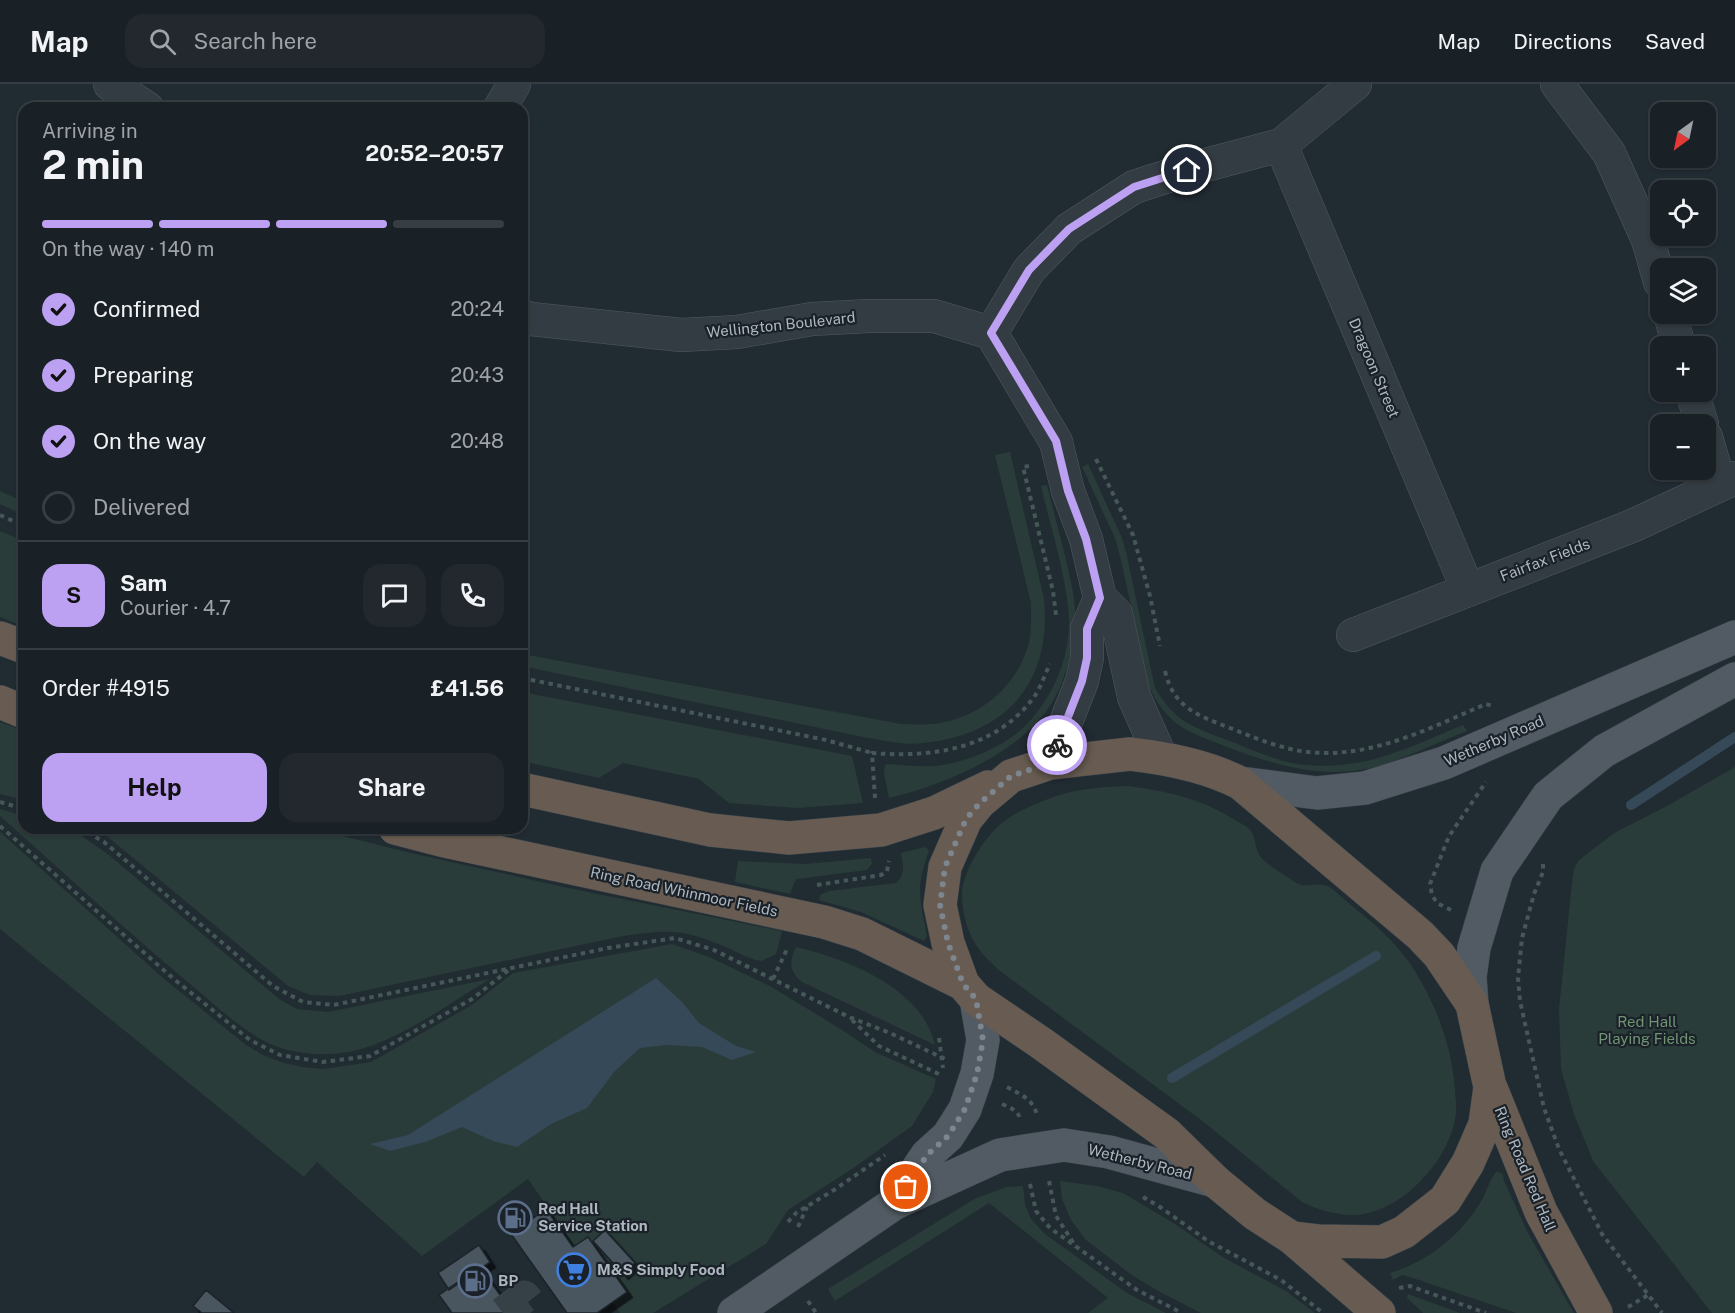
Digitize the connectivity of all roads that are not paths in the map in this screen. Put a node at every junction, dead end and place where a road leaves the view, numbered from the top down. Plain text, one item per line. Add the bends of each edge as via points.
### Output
1 (110, 84) edge
2 (514, 84) edge
3 (1355, 84) edge
4 (1557, 84) edge
5 (138, 102) edge
6 (504, 102) edge
7 (1281, 145) junction
8 (1653, 258) edge
9 (528, 318) edge
10 (991, 333) junction
11 (1716, 458) edge
12 (1727, 481) edge
13 (1468, 590) junction
14 (1100, 598) junction
15 (1353, 635) dead end
16 (1735, 637) edge
17 (0, 638) edge
18 (18, 645) edge
19 (1735, 679) edge
20 (0, 702) edge
21 (18, 710) edge
22 (1161, 758) junction
23 (1050, 763) junction
24 (1011, 776) junction
25 (1240, 783) junction
26 (528, 790) edge
27 (419, 834) edge
28 (969, 991) junction
29 (1472, 1004) junction
30 (1490, 1087) junction
31 (1215, 1181) junction
32 (895, 1203) junction
33 (1292, 1238) junction
34 (1610, 1311) edge
35 (1378, 1312) edge
36 (734, 1313) edge

1 - 5 street
2 - 6 street
3 - 7 street
4 - 8 street via 1609,153
7 - 10 street via 1134,187 1087,217 1069,229 1029,270
7 - 13 street, Dragoon Street
9 - 10 street, Wellington Boulevard via 681,335 737,332 812,319 934,316
10 - 14 street via 1056,441
11 - 12 street
12 - 13 street, Fairfax Fields via 1632,526
13 - 15 street, Fairfax Fields
14 - 22 street via 1116,614 1134,697
14 - 23 street via 1087,629 1082,681
16 - 25 main road, Wetherby Road via 1444,763 1365,788 1317,793
17 - 18 highway
19 - 29 main road via 1604,751 1548,796 1497,871 1474,948
20 - 21 highway
22 - 23 highway via 1130,754
22 - 25 highway
23 - 24 highway
24 - 26 highway via 934,813 881,830 789,838 710,830
24 - 28 highway via 966,819 945,867 940,905 948,943
25 - 29 highway via 1420,935 1439,955
27 - 28 highway, Ring Road Whinmoor Fields via 824,922 862,934
28 - 31 highway, Ring Road Whinmoor Fields via 1167,1134
28 - 32 main road, Wetherby Road via 983,1040 965,1109 948,1136 927,1155
29 - 30 highway
30 - 33 highway via 1485,1124 1468,1163 1445,1200 1404,1232 1382,1242
30 - 34 highway, Ring Road Red Hall via 1541,1212
31 - 32 main road, Wetherby Road via 1109,1152 1064,1145 1000,1155
31 - 33 highway, Ring Road Whinmoor Fields
32 - 36 main road, Wetherby Road
33 - 35 highway

